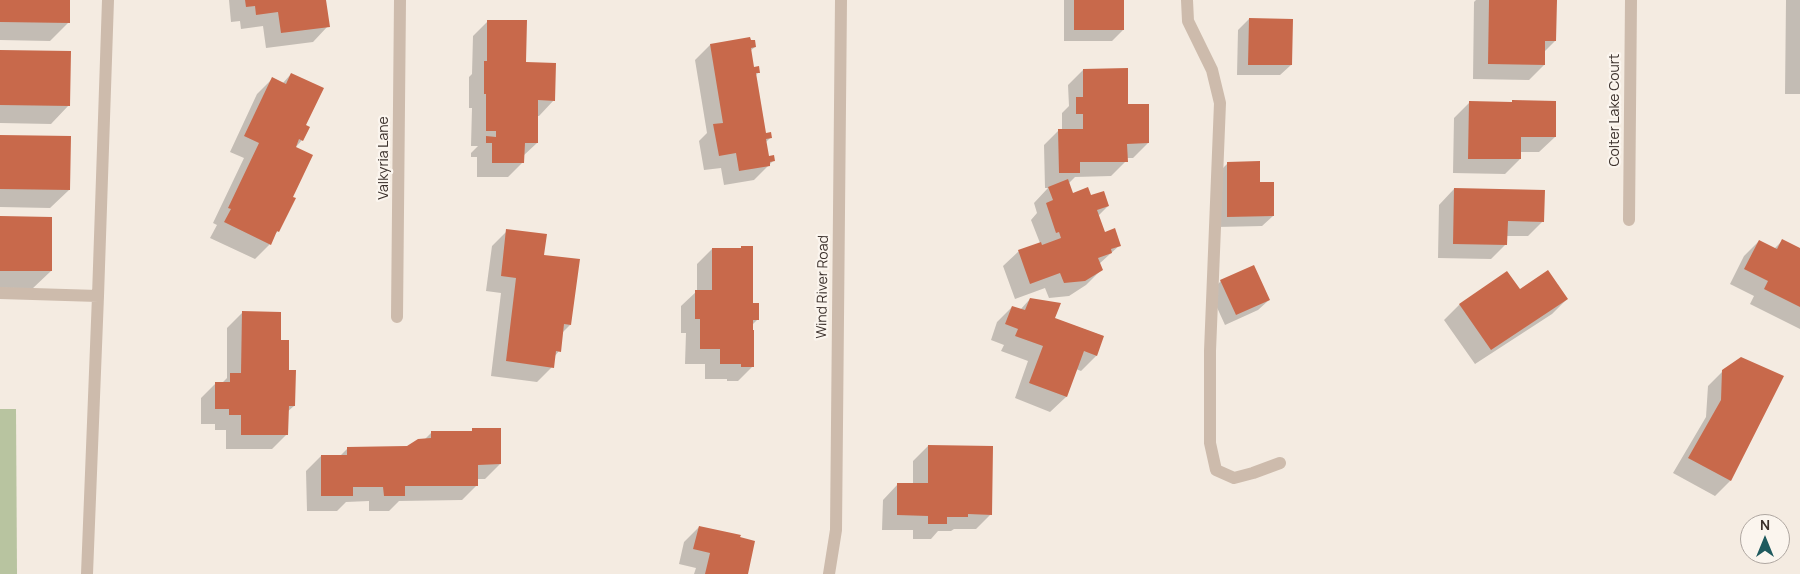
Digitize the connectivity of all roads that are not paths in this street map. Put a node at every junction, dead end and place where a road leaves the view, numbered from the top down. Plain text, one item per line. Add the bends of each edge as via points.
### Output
1 (108, 0) edge
2 (400, 0) edge
3 (841, 0) edge
4 (1187, 0) edge
5 (1631, 0) edge
6 (1629, 220) dead end
7 (0, 293) edge
8 (98, 296) junction
9 (397, 317) dead end
10 (1280, 463) dead end
11 (87, 574) edge
12 (829, 574) edge

1 - 8 street
2 - 9 street, Valkyria Lane
3 - 12 street, Wind River Road via 836,530
4 - 10 street via 1188,20 1212,70 1220,103 1210,351 1210,442 1216,470 1234,478
5 - 6 street, Colter Lake Court
7 - 8 street
8 - 11 street

